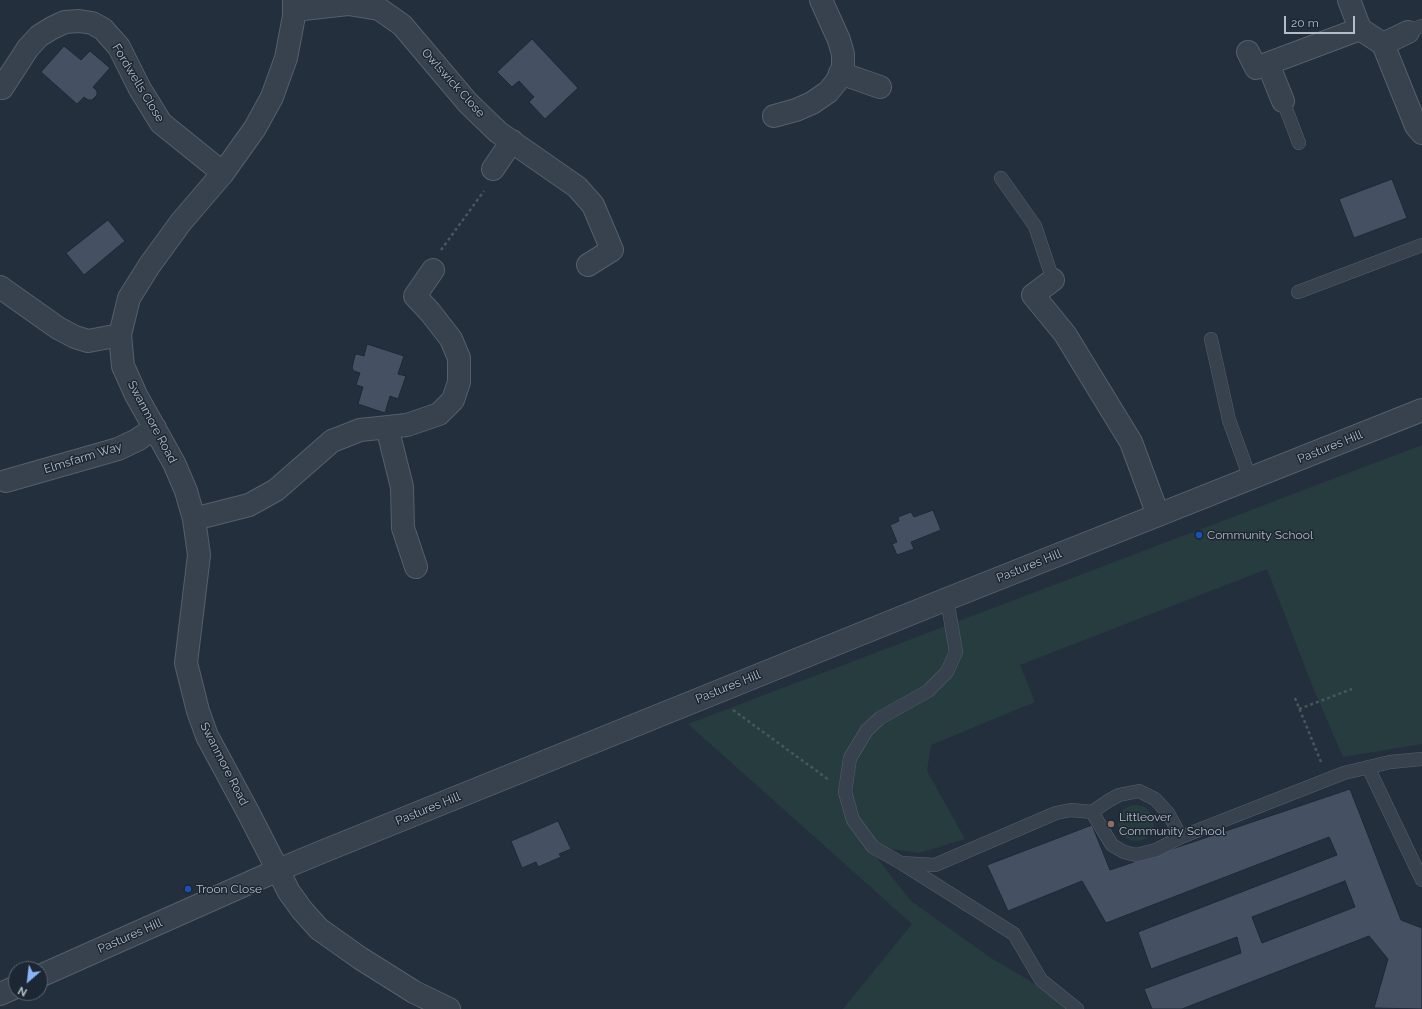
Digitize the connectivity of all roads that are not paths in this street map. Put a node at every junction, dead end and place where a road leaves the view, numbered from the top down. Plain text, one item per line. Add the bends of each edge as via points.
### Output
1 (821, 0) edge
2 (1349, 0) edge
3 (294, 5) edge
4 (1360, 29) junction
5 (1415, 29) edge
6 (1384, 44) junction
7 (1248, 52) dead end
8 (1268, 64) junction
9 (840, 74) junction
10 (880, 87) dead end
11 (2, 88) dead end
12 (1283, 101) joint
13 (774, 116) dead end
14 (1422, 133) edge
15 (512, 141) junction
16 (1299, 143) dead end
17 (493, 169) road end
18 (223, 173) junction
19 (1001, 178) dead end
20 (1422, 245) edge
21 (588, 265) dead end
22 (433, 270) road end
23 (1052, 280) joint
24 (0, 287) edge
25 (1298, 292) dead end
26 (120, 335) junction
27 (1211, 339) dead end
28 (1422, 410) edge
29 (387, 427) junction
30 (155, 428) junction
31 (1250, 478) junction
32 (6, 481) dead end
33 (1158, 515) junction
34 (194, 519) junction
35 (416, 567) dead end
36 (947, 599) junction
37 (1422, 759) edge
38 (1368, 768) junction
39 (1092, 812) junction
40 (1181, 837) junction
41 (901, 863) junction
42 (278, 870) junction
43 (1422, 880) edge
44 (48, 972) edge
45 (449, 1009) edge
46 (1077, 1009) edge

1 - 9 street via 843,54
2 - 4 street
3 - 15 street, Owlswick Close via 348,4 379,9 402,25 468,103 498,132
3 - 18 street, Swanmore Road via 286,58 272,97 256,128
4 - 6 street
4 - 8 street
5 - 6 street
6 - 14 street via 1416,126
7 - 8 street via 1256,68
8 - 12 street
9 - 10 street
9 - 13 street via 828,92 818,99 796,110
11 - 18 street, Fordwells Close via 39,36 65,22 92,23 103,29 119,47 161,123
12 - 16 lane
15 - 17 street
15 - 21 street, Owlswick Close via 577,187 593,205 612,250
18 - 26 street, Swanmore Road via 149,266 129,298
19 - 23 lane via 1035,226
20 - 25 lane
22 - 29 street via 415,296 451,339 459,358 459,382 452,400 438,414 407,424
23 - 33 street via 1033,295 1065,334 1132,442
24 - 26 street via 75,337 88,340
26 - 30 street, Swanmore Road via 123,366
27 - 31 lane via 1229,420
28 - 31 street, Pastures Hill
29 - 34 street via 360,430 332,441 276,490 249,505
29 - 35 street via 402,487 403,528
30 - 32 street, Elmsfarm Way via 118,449
30 - 34 street, Swanmore Road via 174,463
31 - 33 street, Pastures Hill
33 - 36 street, Pastures Hill
34 - 42 street, Swanmore Road via 199,555 186,663 207,736
36 - 41 lane via 956,652 947,672 928,691 880,718 867,730 850,758 845,792 853,820 873,846
36 - 42 street, Pastures Hill
37 - 38 lane via 1390,762
38 - 40 lane via 1344,773
38 - 43 lane
39 - 40 lane via 1112,845 1124,852 1136,855 1156,850
39 - 40 lane via 1119,795 1139,791 1155,799 1168,813
39 - 41 lane via 1071,810 1056,813 935,865
41 - 46 lane via 1014,934 1041,980
42 - 44 street, Pastures Hill
42 - 45 street, Swanmore Road via 289,892 319,928 414,992

